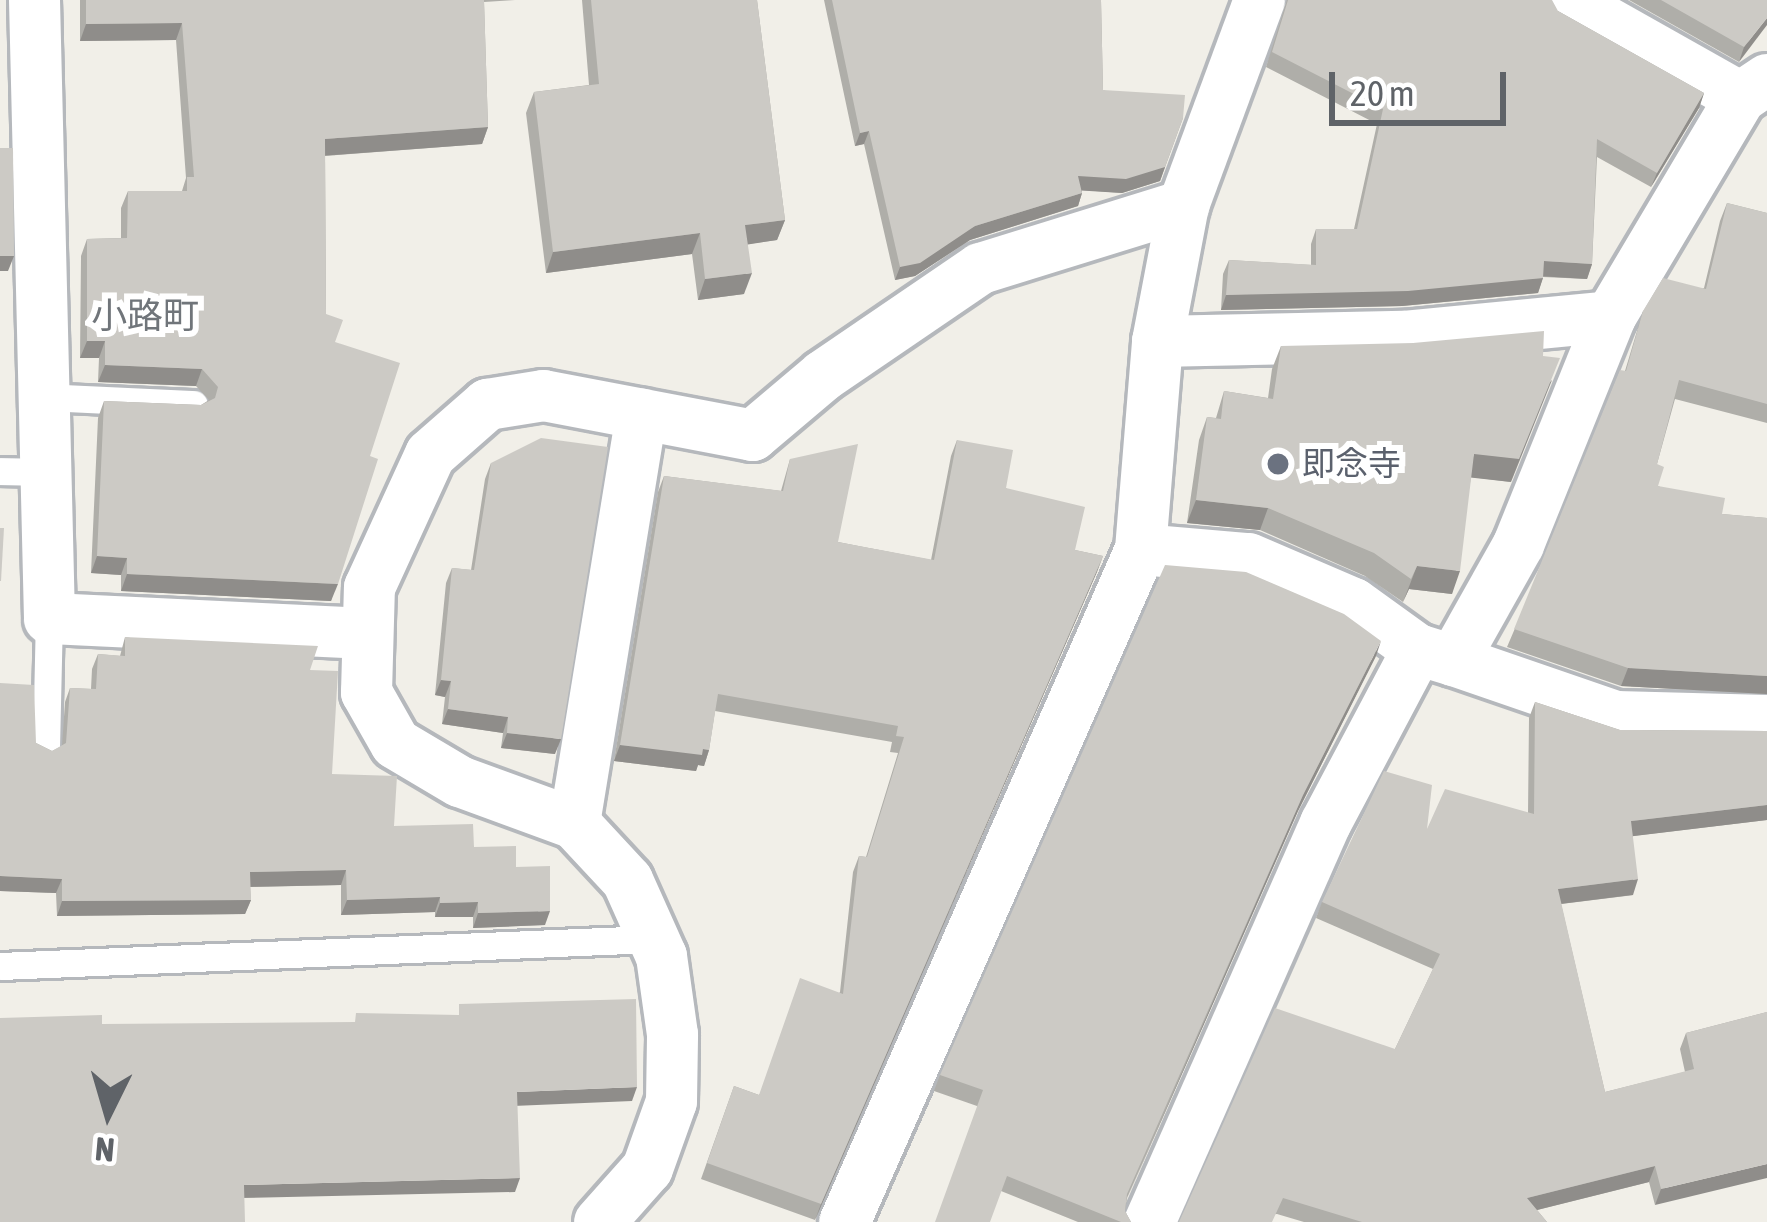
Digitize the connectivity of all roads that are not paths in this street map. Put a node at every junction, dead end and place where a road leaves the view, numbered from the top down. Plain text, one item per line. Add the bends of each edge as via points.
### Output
1 (34, 0) edge
2 (1259, 0) edge
3 (1568, 0) edge
4 (18, 74) edge
5 (1754, 88) edge
6 (1183, 205) junction
7 (1610, 316) junction
8 (1157, 341) junction
9 (44, 397) junction
10 (194, 404) edge
11 (640, 413) junction
12 (23, 472) edge
13 (1140, 549) junction
14 (49, 618) junction
15 (368, 633) junction
16 (1435, 655) junction
17 (1767, 720) edge
18 (46, 748) edge
19 (574, 823) junction
20 (652, 938) junction
21 (0, 966) edge
22 (599, 1222) edge
23 (844, 1222) edge
24 (1149, 1222) edge

1 - 4 street
2 - 6 street
3 - 5 street
4 - 9 street
5 - 7 street
6 - 8 street
6 - 11 street via 980,268 823,375 752,435
7 - 8 street via 1404,336
7 - 16 street via 1518,544
8 - 13 street
9 - 10 lane
9 - 12 street
11 - 15 street via 543,395 487,404 430,454 369,587
11 - 19 street
12 - 14 street
13 - 16 street via 1248,559 1353,603
13 - 23 street
14 - 15 street
14 - 18 lane
15 - 19 street via 366,692 395,743 459,781
16 - 17 street via 1616,716
16 - 24 street via 1324,823
19 - 20 street via 627,880
20 - 21 lane
20 - 22 street via 672,1034 671,1101 647,1168

